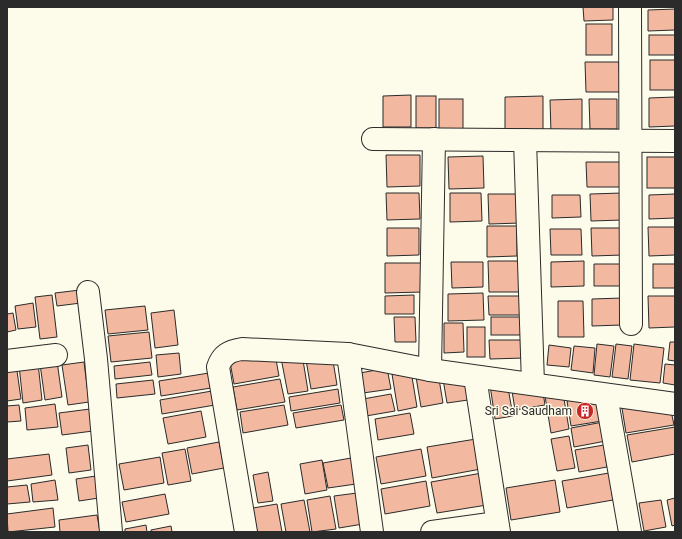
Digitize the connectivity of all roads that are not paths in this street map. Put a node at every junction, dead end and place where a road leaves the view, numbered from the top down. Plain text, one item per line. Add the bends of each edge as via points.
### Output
1 (630, 7) edge
2 (373, 139) dead end
3 (434, 139) junction
4 (525, 140) junction
5 (630, 140) junction
6 (675, 141) edge
7 (88, 292) dead end
8 (631, 324) dead end
9 (348, 354) junction
10 (56, 355) dead end
11 (7, 361) edge
12 (430, 370) junction
13 (476, 376) junction
14 (533, 384) junction
15 (606, 395) junction
16 (675, 404) edge
17 (498, 527) edge
18 (112, 532) edge
19 (246, 532) edge
20 (372, 532) edge
21 (432, 532) edge
22 (630, 532) edge

1 - 5 street
2 - 3 street
3 - 4 street
3 - 12 street
4 - 5 street
4 - 14 street
5 - 6 street
5 - 8 street
7 - 18 street
9 - 12 street
9 - 19 street via 242,349 228,352 221,359 218,367
9 - 20 street
10 - 11 street
12 - 13 street
13 - 14 street
13 - 17 street
14 - 15 street
15 - 16 street
15 - 22 street
17 - 21 street

